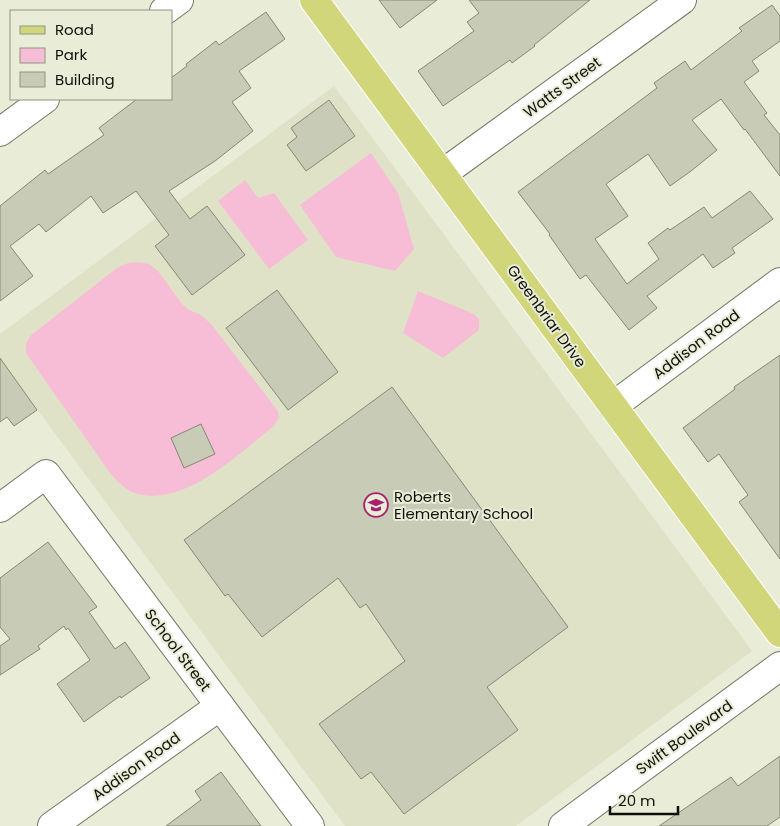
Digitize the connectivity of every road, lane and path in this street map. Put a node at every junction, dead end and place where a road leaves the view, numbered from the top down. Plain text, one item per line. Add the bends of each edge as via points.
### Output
1 (180, 0) edge
2 (314, 0) edge
3 (682, 0) edge
4 (165, 10) edge
5 (44, 100) edge
6 (0, 132) edge
7 (442, 174) junction
8 (780, 282) edge
9 (613, 406) junction
10 (0, 508) edge
11 (780, 632) edge
12 (780, 666) edge
13 (220, 706) junction
14 (52, 826) edge
15 (310, 826) edge
16 (563, 826) edge

1 - 4 street
2 - 7 main road, Greenbriar Drive
3 - 7 street, Watts Street
5 - 6 street
7 - 9 main road, Greenbriar Drive
8 - 9 street, Addison Road
9 - 11 main road, Greenbriar Drive
10 - 13 street, School Street via 46,474
12 - 16 street, Swift Boulevard
13 - 14 street, Addison Road
13 - 15 street, School Street

